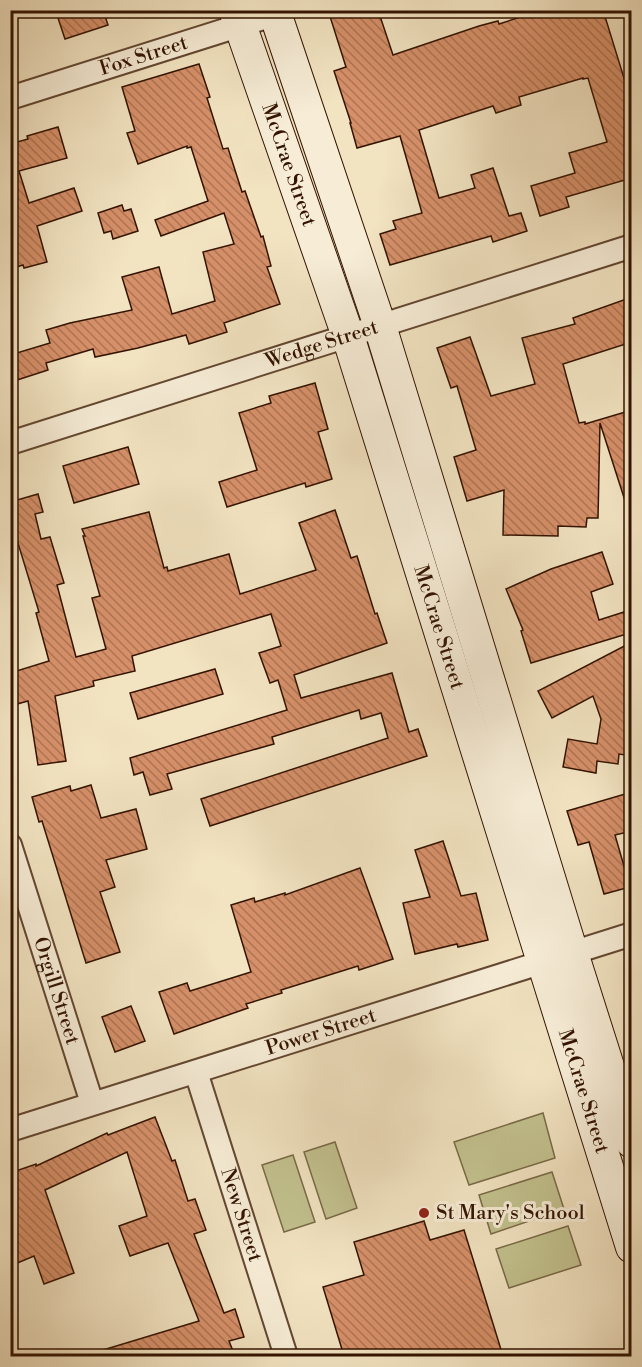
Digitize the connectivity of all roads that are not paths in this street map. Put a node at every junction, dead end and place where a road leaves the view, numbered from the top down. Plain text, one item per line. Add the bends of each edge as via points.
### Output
1 (275, 12) edge
2 (237, 18) edge
3 (10, 98) edge
4 (632, 246) edge
5 (380, 326) junction
6 (348, 336) junction
7 (10, 443) edge
8 (10, 845) edge
9 (632, 934) edge
10 (558, 958) junction
11 (196, 1072) junction
12 (92, 1103) junction
13 (10, 1130) edge
14 (632, 1142) edge
15 (632, 1247) edge
16 (286, 1356) edge

1 - 2 street, Fox Street
1 - 5 main road, McCrae Street
2 - 3 street, Fox Street
2 - 6 main road, McCrae Street
4 - 5 street, Wedge Street
5 - 6 street, Wedge Street
5 - 10 main road, McCrae Street
6 - 7 street, Wedge Street
6 - 10 main road, McCrae Street
8 - 12 street, Orgill Street
9 - 10 street, Power Street
10 - 11 street, Power Street
10 - 14 main road, McCrae Street
10 - 15 main road, McCrae Street
11 - 12 street, Power Street
11 - 16 street, New Street
12 - 13 street, Power Street

